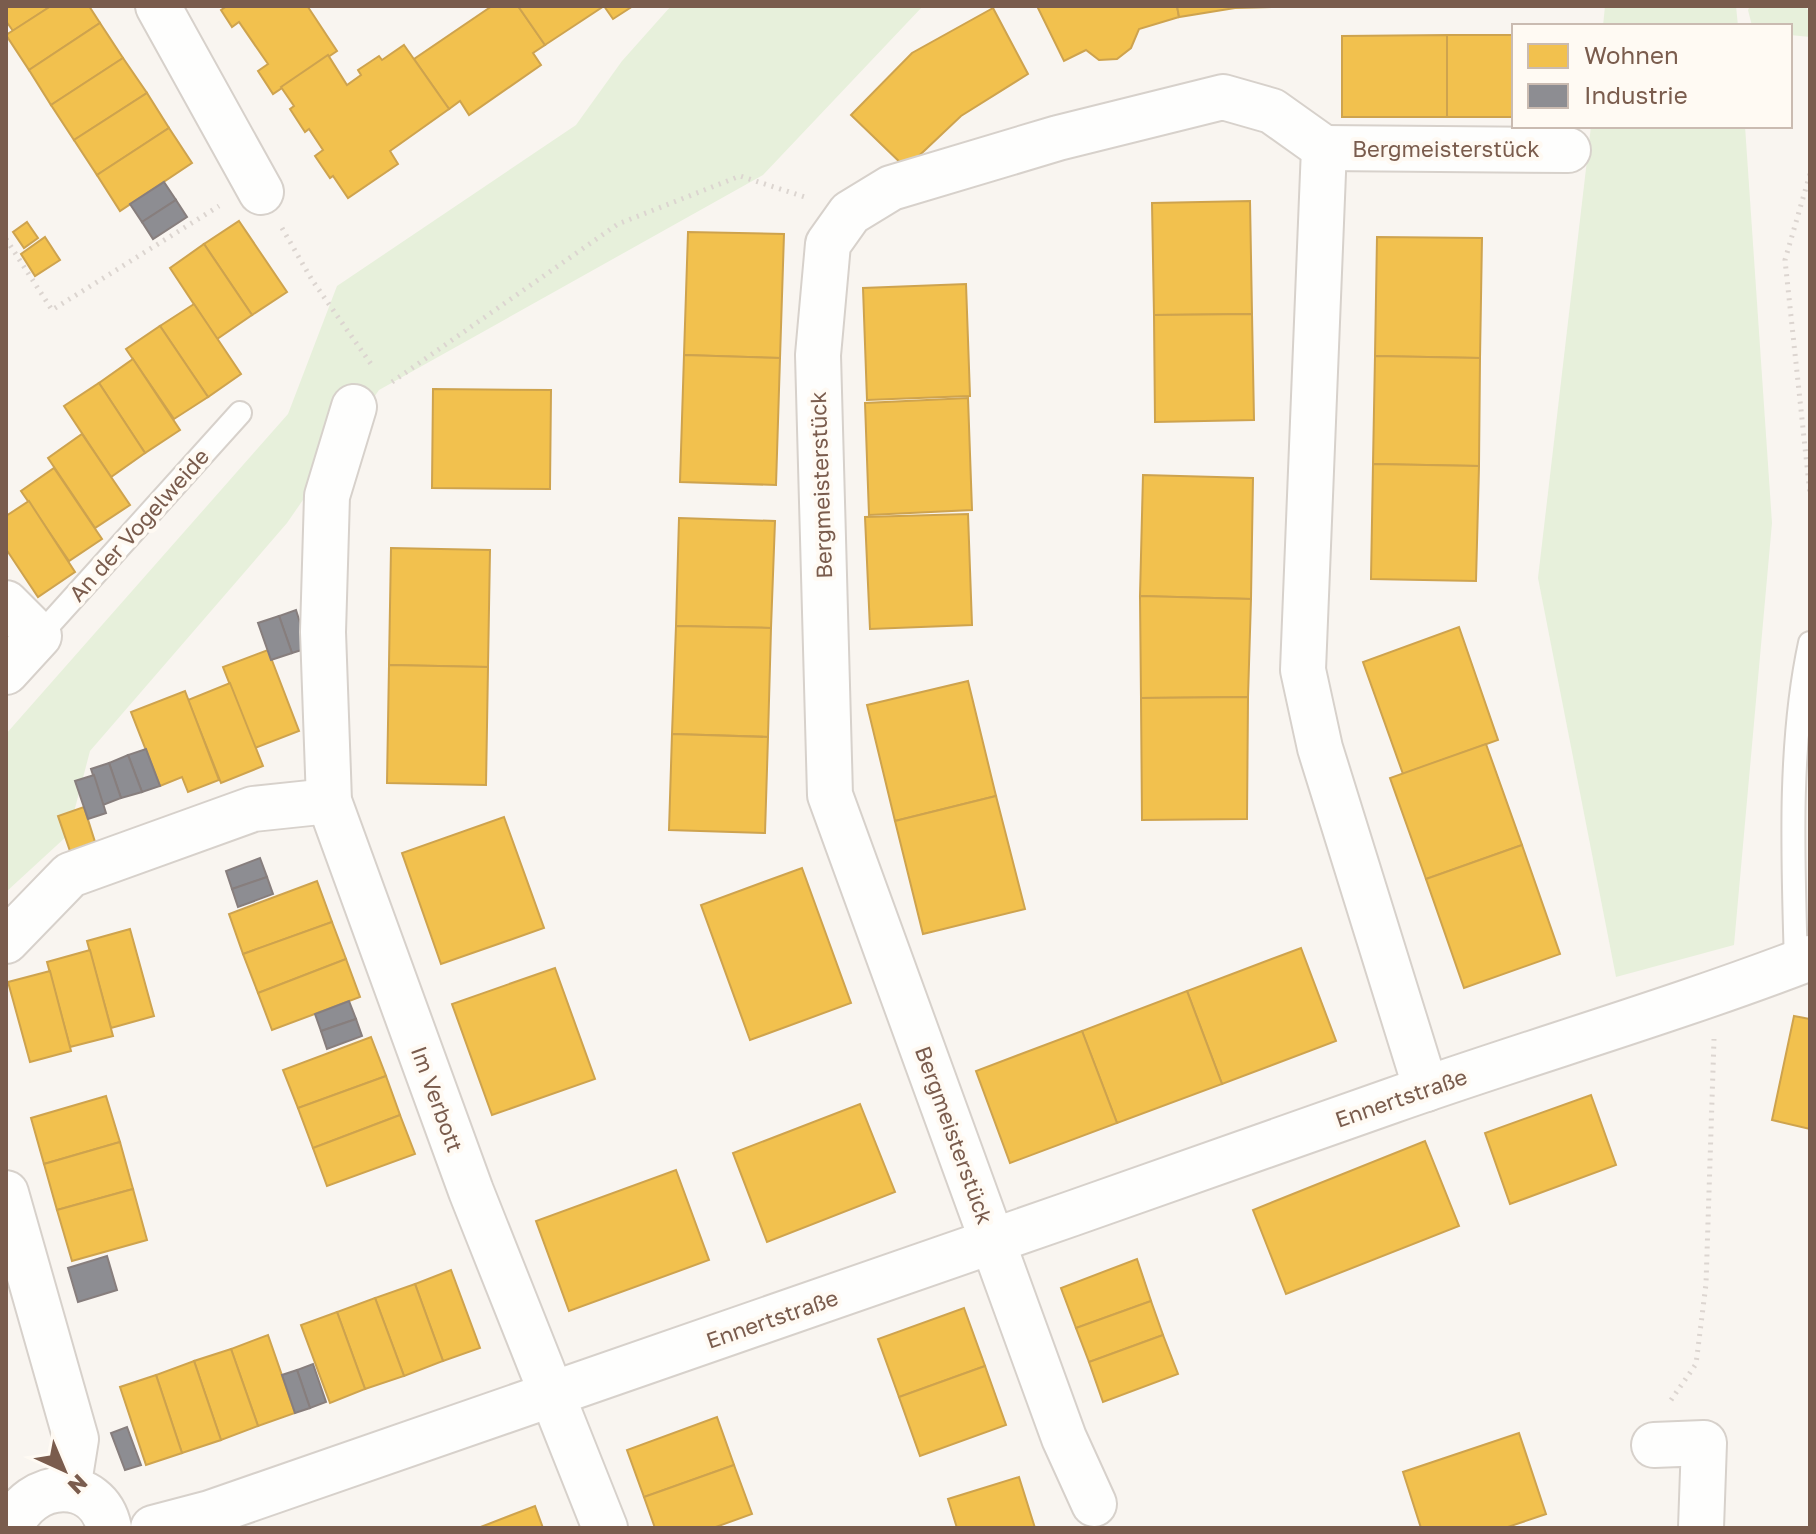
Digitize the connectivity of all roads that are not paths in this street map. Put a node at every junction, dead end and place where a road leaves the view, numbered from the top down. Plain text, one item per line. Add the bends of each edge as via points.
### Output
1 (158, 6) edge
2 (1324, 148) junction
3 (1568, 150) dead end
4 (260, 187) road end
5 (372, 389) road end
6 (240, 413) dead end
7 (6, 603) edge
8 (39, 636) junction
9 (1810, 643) edge
10 (6, 672) edge
11 (329, 801) junction
12 (6, 941) edge
13 (1803, 961) edge
14 (1426, 1089) junction
15 (6, 1193) edge
16 (993, 1242) junction
17 (551, 1396) junction
18 (1654, 1445) road end
19 (68, 1489) junction
20 (1100, 1516) edge
21 (11, 1528) edge
22 (109, 1528) edge
23 (153, 1528) edge
24 (605, 1528) edge
25 (1701, 1528) edge

1 - 4 street
2 - 3 street, Bergmeisterstück
2 - 14 street, Bergmeisterstück via 1303,670 1320,748
2 - 16 street, Bergmeisterstück via 1272,111 1223,97 1058,138 891,188 850,213 828,244 818,355 830,795
5 - 11 street, Im Verbott via 327,496 323,632
6 - 8 lane, An der Vogelweide
7 - 8 street
8 - 10 street, An der Vogelweide
9 - 13 lane via 1792,827
11 - 12 street via 253,809 70,875
11 - 17 street, Im Verbott
13 - 14 street, Ennertstraße
14 - 16 street, Ennertstraße
15 - 19 street via 76,1439
16 - 17 street, Ennertstraße
16 - 20 street via 1064,1438
17 - 23 street, Ennertstraße
17 - 24 street
18 - 25 street via 1704,1443
19 - 21 street via 54,1489 27,1502
19 - 22 street via 99,1506

